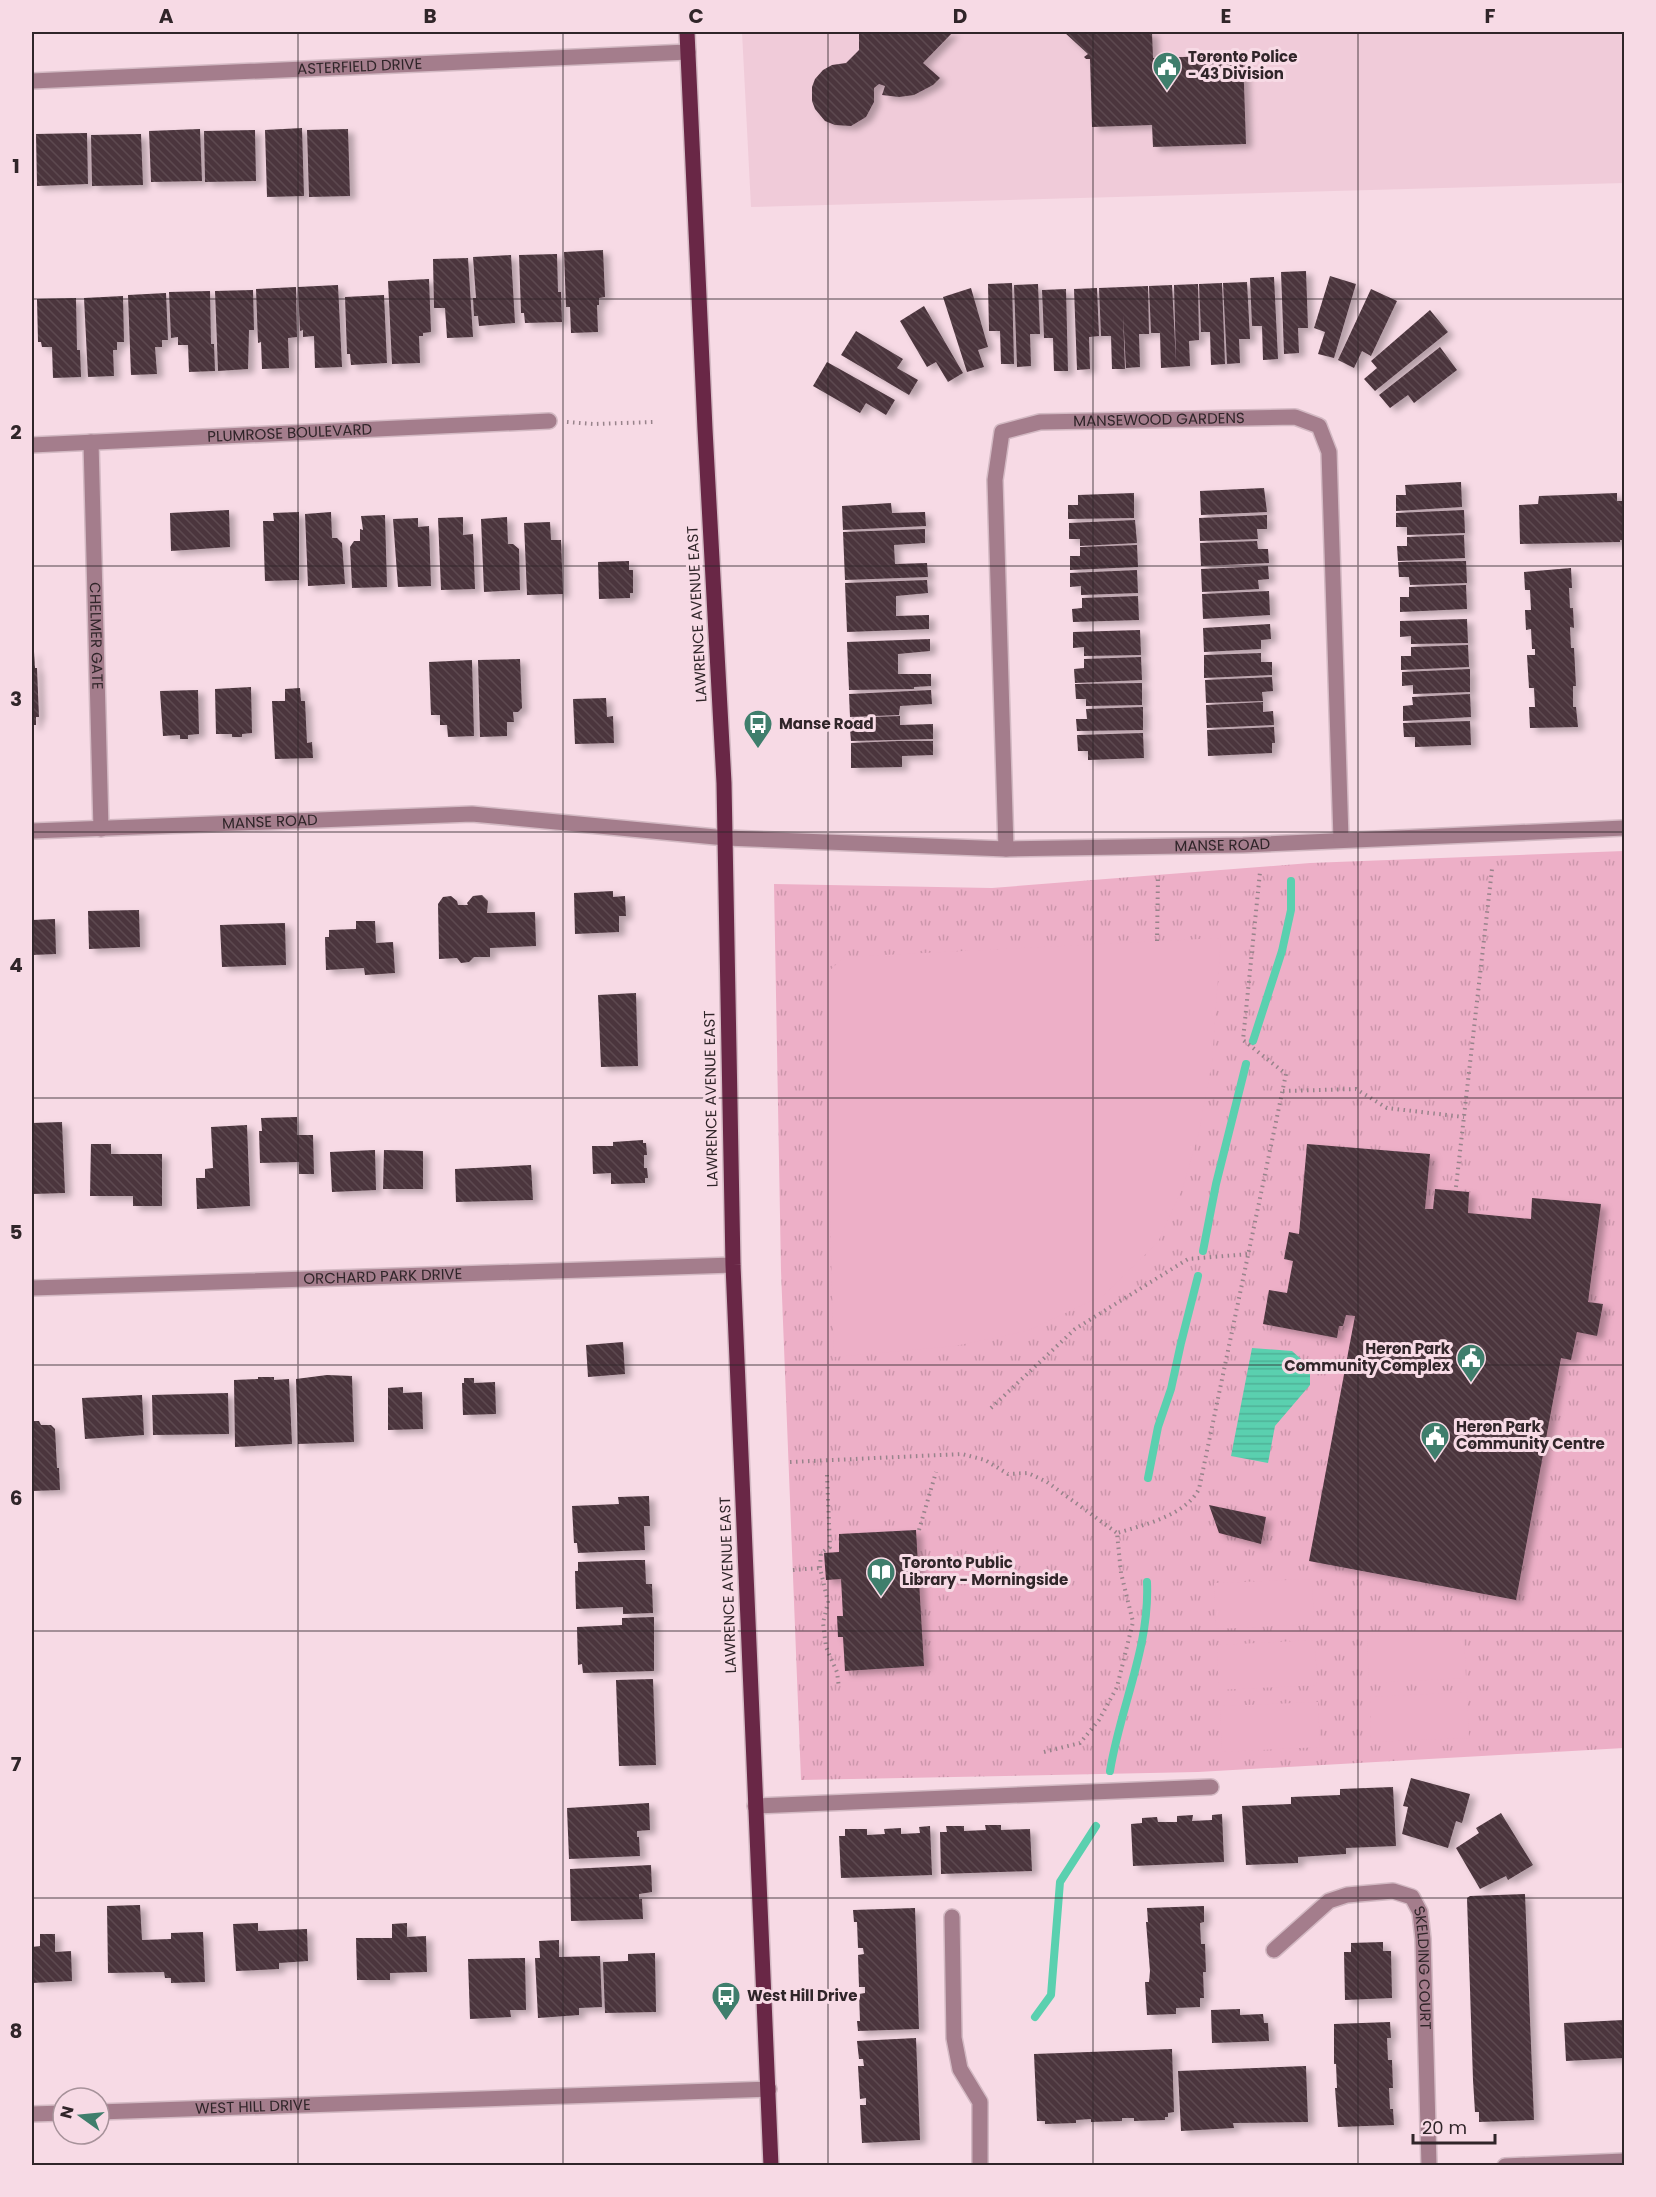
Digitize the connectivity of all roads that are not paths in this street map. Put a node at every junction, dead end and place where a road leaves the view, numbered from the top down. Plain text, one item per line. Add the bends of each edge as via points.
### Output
1 (687, 32) edge
2 (688, 52) junction
3 (32, 81) edge
4 (549, 421) road end
5 (91, 442) junction
6 (32, 445) edge
7 (1624, 828) edge
8 (101, 829) junction
9 (32, 831) edge
10 (726, 838) junction
11 (1341, 839) junction
12 (1006, 849) junction
13 (733, 1265) junction
14 (32, 1288) edge
15 (1211, 1787) dead end
16 (755, 1806) junction
17 (952, 1917) dead end
18 (1274, 1950) dead end
19 (769, 2088) junction
20 (111, 2112) edge
21 (51, 2113) edge
22 (32, 2114) edge
23 (1624, 2161) edge
24 (771, 2166) edge
25 (980, 2166) edge
26 (1429, 2166) edge
27 (1504, 2166) edge

1 - 2 main road, LAWRENCE AVENUE EAST
2 - 3 street, ASTERFIELD DRIVE
2 - 10 main road, LAWRENCE AVENUE EAST
4 - 5 street, PLUMROSE BOULEVARD
5 - 6 street, PLUMROSE BOULEVARD
5 - 8 street, CHELMER GATE
7 - 11 street, MANSE ROAD
8 - 9 street, MANSE ROAD
8 - 10 street, MANSE ROAD via 472,814
10 - 12 street, MANSE ROAD
10 - 13 main road, LAWRENCE AVENUE EAST
11 - 12 street, MANSE ROAD via 1243,845
11 - 12 street, MANSEWOOD GARDENS via 1329,452 1319,426 1295,417 1040,422 1002,432 995,480
13 - 14 street, ORCHARD PARK DRIVE
13 - 16 main road, LAWRENCE AVENUE EAST
15 - 16 street
16 - 19 main road, LAWRENCE AVENUE EAST
17 - 25 street via 954,2037 960,2069 980,2102
18 - 26 street, SKELDING COURT via 1329,1901 1347,1895 1393,1891 1412,1897 1420,1912 1424,1939
19 - 20 street, WEST HILL DRIVE
19 - 24 main road, LAWRENCE AVENUE EAST
21 - 22 street
23 - 27 street

